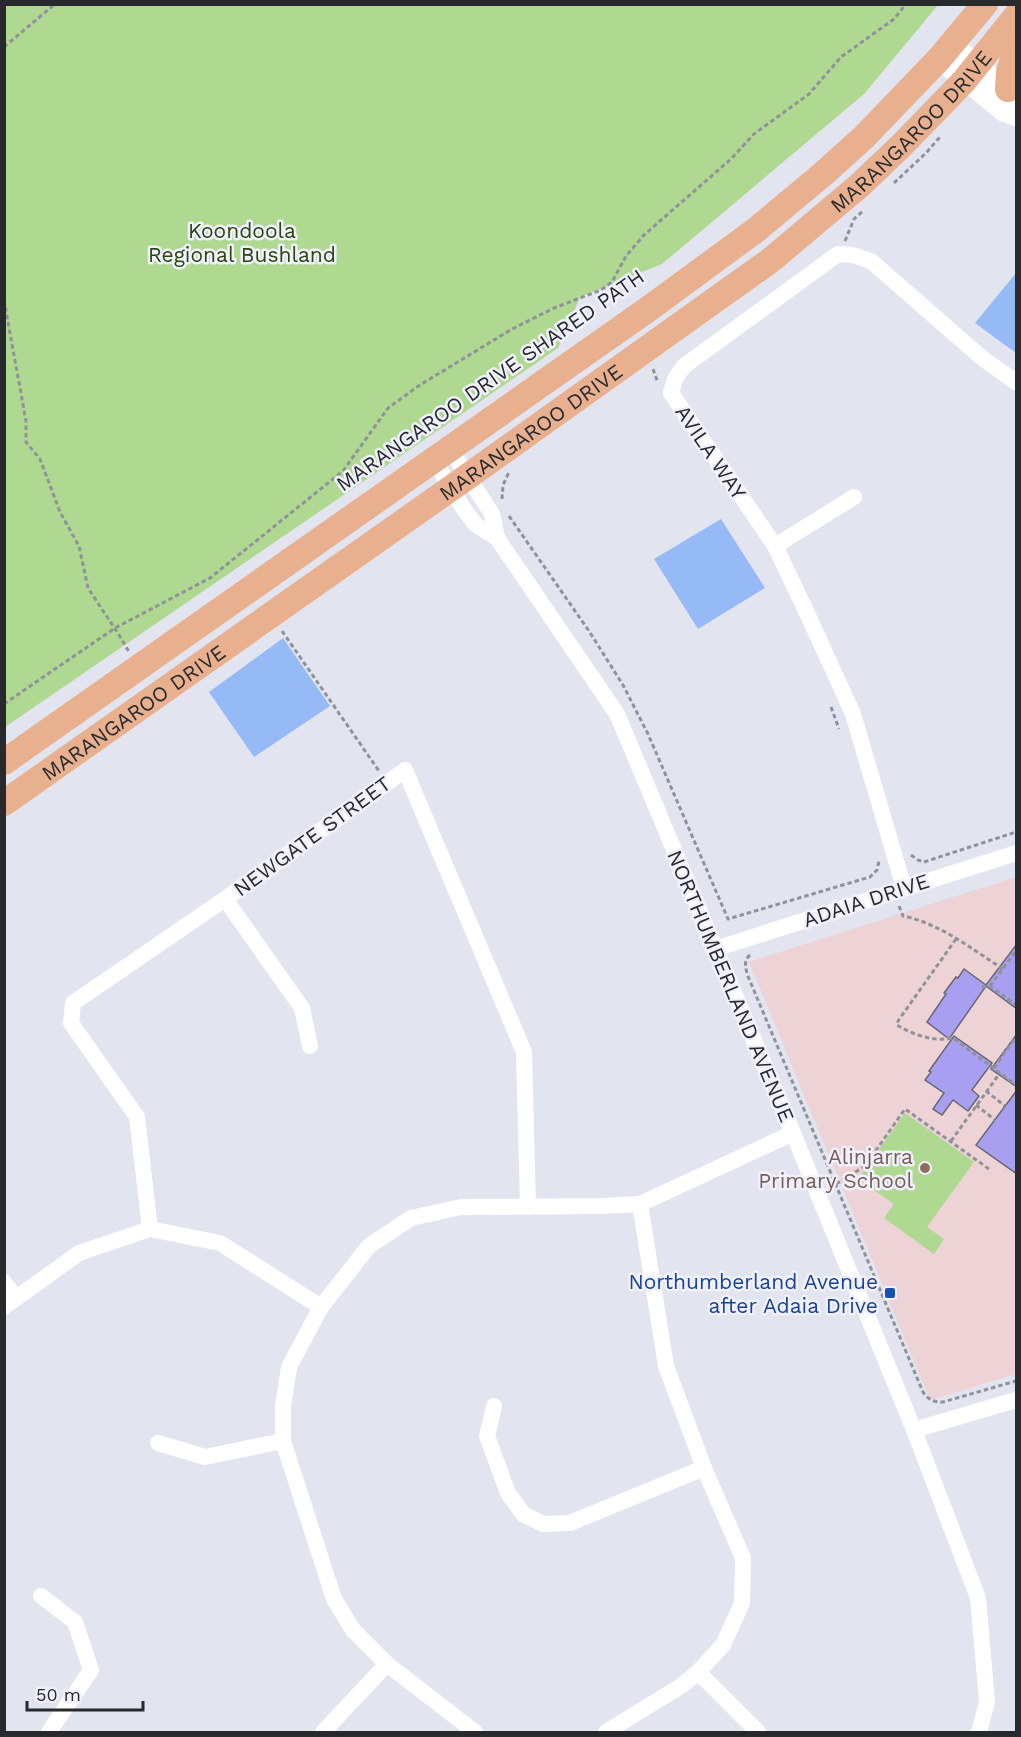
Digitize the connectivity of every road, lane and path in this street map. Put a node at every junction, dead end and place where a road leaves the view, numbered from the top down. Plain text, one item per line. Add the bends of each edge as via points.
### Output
1 (55, 4) edge
2 (906, 4) edge
3 (985, 4) edge
4 (1017, 16) edge
5 (4, 47) edge
6 (1017, 49) edge
7 (946, 51) junction
8 (971, 73) junction
9 (1012, 93) edge
10 (1017, 116) edge
11 (4, 300) edge
12 (641, 353) junction
13 (1017, 382) edge
14 (661, 392) dead end
15 (442, 455) junction
16 (509, 471) dead end
17 (459, 482) junction
18 (854, 497) dead end
19 (775, 546) junction
20 (271, 614) junction
21 (114, 628) junction
22 (139, 669) junction
23 (828, 701) dead end
24 (4, 704) edge
25 (840, 731) dead end
26 (4, 762) edge
27 (387, 783) junction
28 (4, 803) edge
29 (1017, 832) edge
30 (906, 849) dead end
31 (1017, 853) edge
32 (880, 856) dead end
33 (904, 888) junction
34 (225, 899) junction
35 (893, 906) dead end
36 (956, 939) junction
37 (715, 948) junction
38 (1017, 951) edge
39 (756, 952) dead end
40 (1003, 969) junction
41 (990, 986) junction
42 (982, 987) dead end
43 (1017, 1005) edge
44 (1017, 1036) edge
45 (310, 1046) dead end
46 (994, 1068) junction
47 (1000, 1072) junction
48 (1017, 1085) edge
49 (986, 1091) junction
50 (976, 1105) junction
51 (1005, 1106) dead end
52 (995, 1120) dead end
53 (793, 1133) junction
54 (951, 1141) junction
55 (989, 1169) dead end
56 (836, 1184) junction
57 (640, 1204) junction
58 (528, 1207) junction
59 (150, 1229) junction
60 (4, 1282) edge
61 (10, 1302) edge
62 (321, 1307) junction
63 (1017, 1381) edge
64 (1017, 1400) edge
65 (494, 1406) dead end
66 (914, 1430) junction
67 (283, 1441) junction
68 (158, 1443) dead end
69 (704, 1468) junction
70 (41, 1596) dead end
71 (387, 1664) junction
72 (698, 1672) junction
73 (49, 1732) edge
74 (322, 1732) edge
75 (475, 1732) edge
76 (606, 1732) edge
77 (758, 1732) edge
78 (979, 1732) edge

1 - 5 path
2 - 21 path via 894,19 840,57 809,94 754,134 644,235 626,256 612,282 602,290 512,329 420,385 388,408 343,471 219,571
3 - 7 main road, MARANGAROO DRIVE
4 - 8 main road, MARANGAROO DRIVE
6 - 9 main road via 1010,72
7 - 8 street
7 - 15 main road, MARANGAROO DRIVE via 864,137 756,230
8 - 9 street
8 - 10 street via 986,97 1004,112
8 - 12 main road, MARANGAROO DRIVE via 901,146 815,224
11 - 21 path via 26,421 26,442 40,459 60,512 79,546 88,588
12 - 14 path
12 - 17 main road, MARANGAROO DRIVE
13 - 19 street, AVILA WAY via 982,358 871,261 838,254 684,366 671,393
15 - 17 street, NORTHUMBERLAND AVENUE
15 - 22 main road, MARANGAROO DRIVE
16 - 32 path via 501,498 511,519 623,685 728,919 870,877 877,870
17 - 20 main road, MARANGAROO DRIVE
17 - 37 street, NORTHUMBERLAND AVENUE via 492,514 497,538 618,714
18 - 19 street
19 - 33 street, AVILA WAY via 853,714
20 - 27 path
20 - 28 main road, MARANGAROO DRIVE
21 - 22 path
21 - 24 path
22 - 26 main road, MARANGAROO DRIVE
23 - 25 path
27 - 34 street, NEWGATE STREET
27 - 58 street, NEWGATE STREET via 405,770 525,1052
29 - 30 path via 924,862
31 - 33 street, ADAIA DRIVE
33 - 37 street, ADAIA DRIVE
34 - 45 street via 302,1008
34 - 59 street, NEWGATE STREET via 73,1003 71,1023 137,1117
35 - 36 path via 899,904 903,916 923,921
36 - 40 path
36 - 46 path via 897,1025 930,1038 953,1038
37 - 53 street, NORTHUMBERLAND AVENUE
38 - 40 path
39 - 56 path via 747,958 747,974
40 - 41 path
41 - 42 path
41 - 43 path
44 - 46 path
46 - 47 path
47 - 48 path
47 - 49 path
49 - 50 path
49 - 51 path
50 - 52 path
50 - 54 path
53 - 57 street
53 - 66 street, NORTHUMBERLAND AVENUE
54 - 55 path
54 - 56 path via 905,1109 865,1166
56 - 63 path via 925,1397 943,1402
57 - 58 street
57 - 69 street via 666,1366
58 - 62 street via 461,1208 411,1218 369,1246
59 - 61 street via 80,1253
59 - 62 street via 220,1243
60 - 61 street
62 - 67 street via 289,1367
64 - 66 street
65 - 69 street via 487,1436 508,1493 523,1514 543,1524 570,1523
66 - 78 street, NORTHUMBERLAND AVENUE via 978,1598 987,1702
67 - 68 street via 205,1457
67 - 71 street via 334,1599 353,1630
69 - 72 street via 743,1558 742,1603 723,1645
70 - 73 street via 75,1622 91,1670
71 - 74 street
71 - 75 street
72 - 76 street
72 - 77 street

